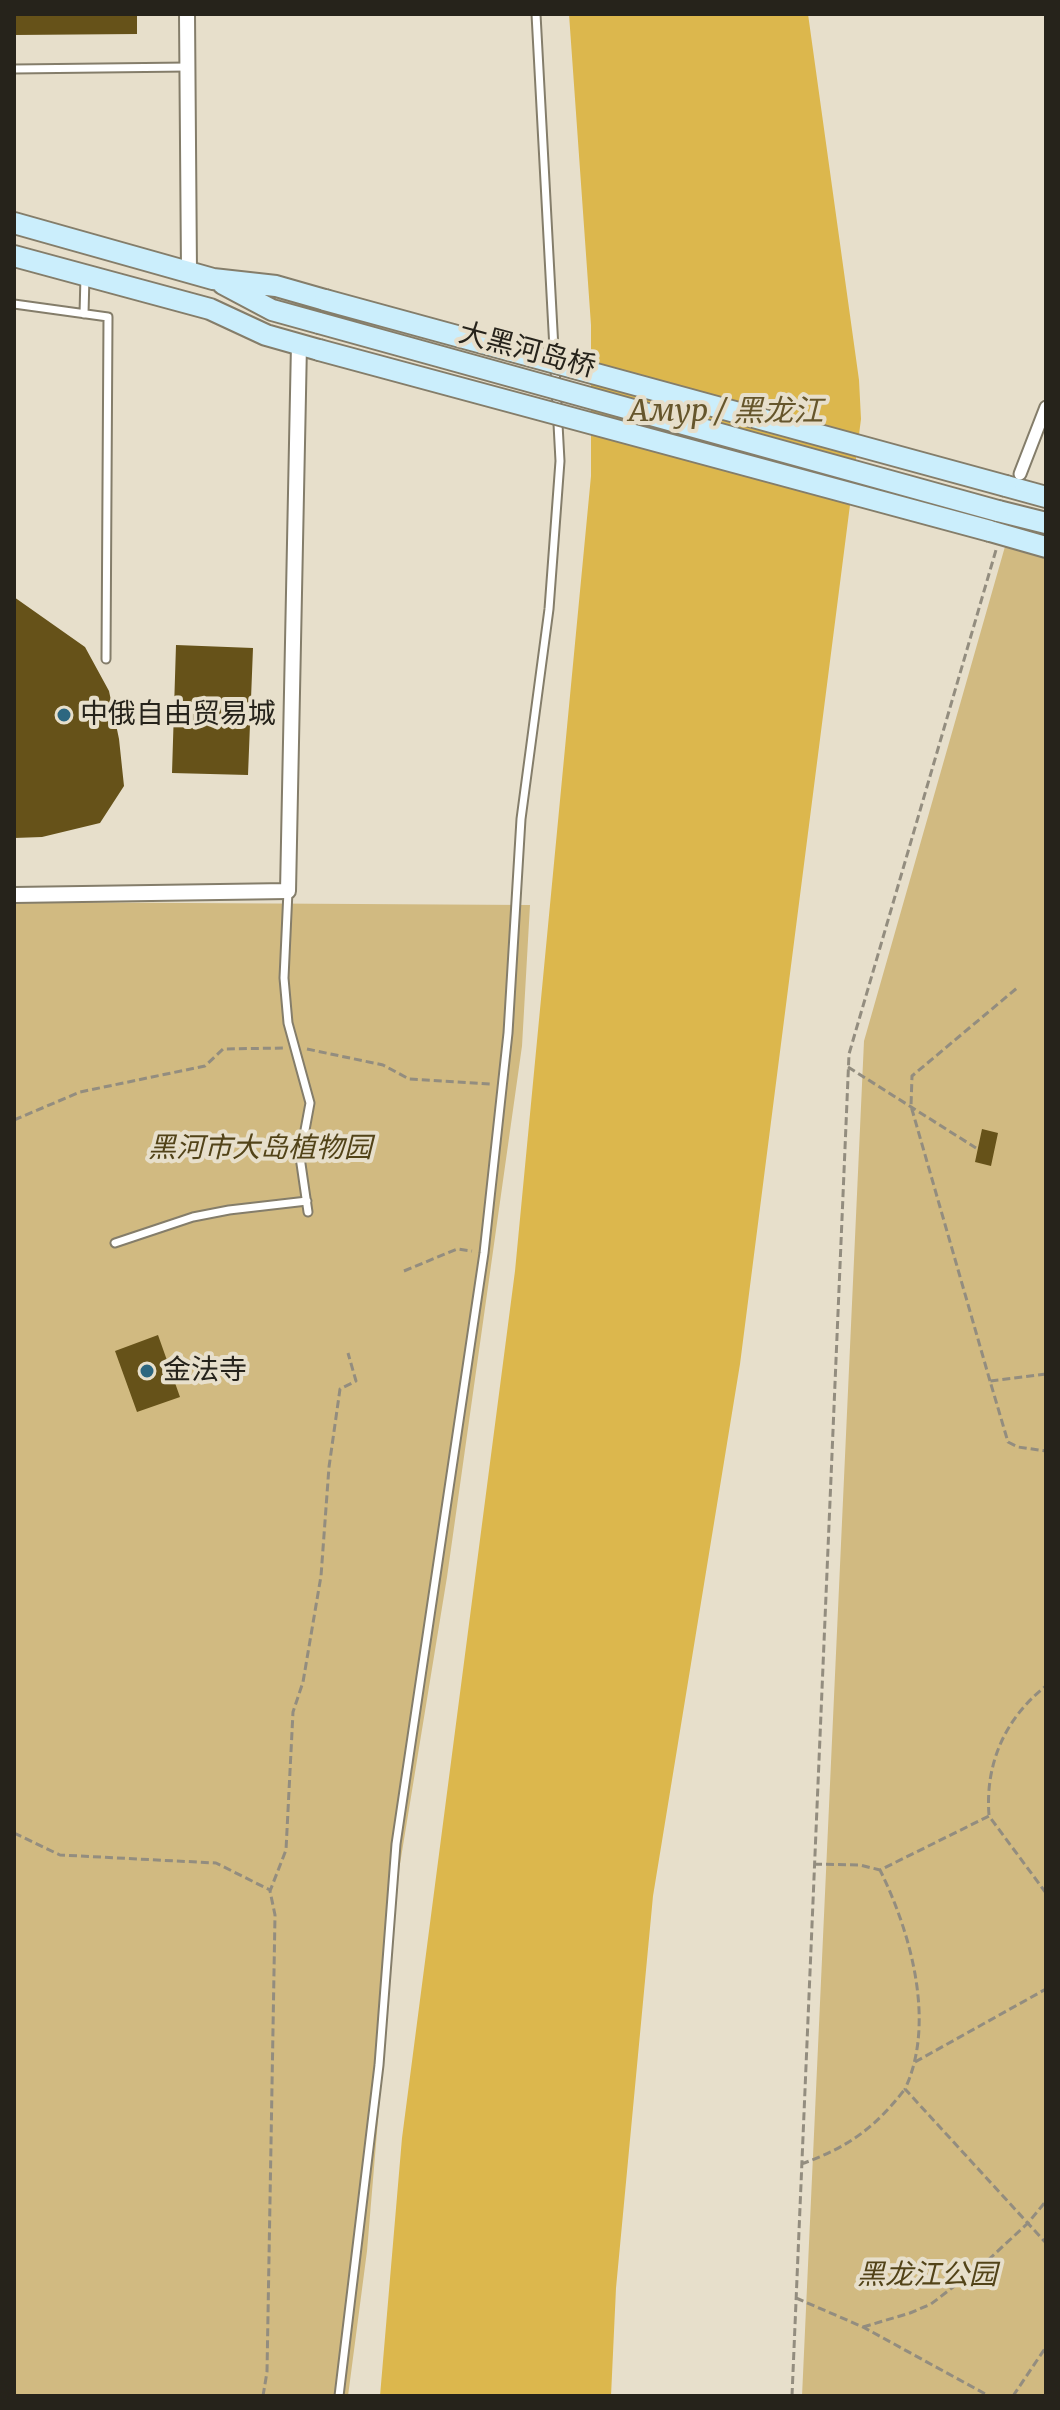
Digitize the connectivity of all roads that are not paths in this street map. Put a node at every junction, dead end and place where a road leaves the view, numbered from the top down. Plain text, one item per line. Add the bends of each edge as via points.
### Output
1 (187, 14) edge
2 (536, 14) edge
3 (188, 67) junction
4 (14, 69) edge
5 (14, 223) edge
6 (14, 256) edge
7 (189, 272) junction
8 (85, 275) junction
9 (213, 279) junction
10 (14, 304) edge
11 (210, 309) junction
12 (272, 310) junction
13 (84, 314) junction
14 (299, 344) junction
15 (1046, 407) edge
16 (1013, 480) junction
17 (1046, 497) edge
18 (1046, 523) edge
19 (1046, 547) edge
20 (106, 659) dead end
21 (288, 891) junction
22 (14, 895) edge
23 (307, 1201) junction
24 (308, 1212) dead end
25 (115, 1243) dead end
26 (339, 2396) edge

1 - 3 street
2 - 26 lane via 560,461 549,609 521,819 504,1085 396,1844 379,2065
3 - 4 lane
3 - 7 street
5 - 7 main road
6 - 8 main road
7 - 9 main road
8 - 11 main road
8 - 13 lane
9 - 12 main road
9 - 16 main road, bridge via 276,286
10 - 13 lane
11 - 12 main road
11 - 14 main road
12 - 18 main road, 大黑河岛桥, bridge
13 - 20 lane via 108,317
14 - 19 main road, bridge via 994,540
14 - 21 street
15 - 16 street
16 - 17 main road
21 - 22 street
21 - 23 lane via 284,978 288,1023 310,1103 300,1157
23 - 24 lane
23 - 25 lane via 193,1217

